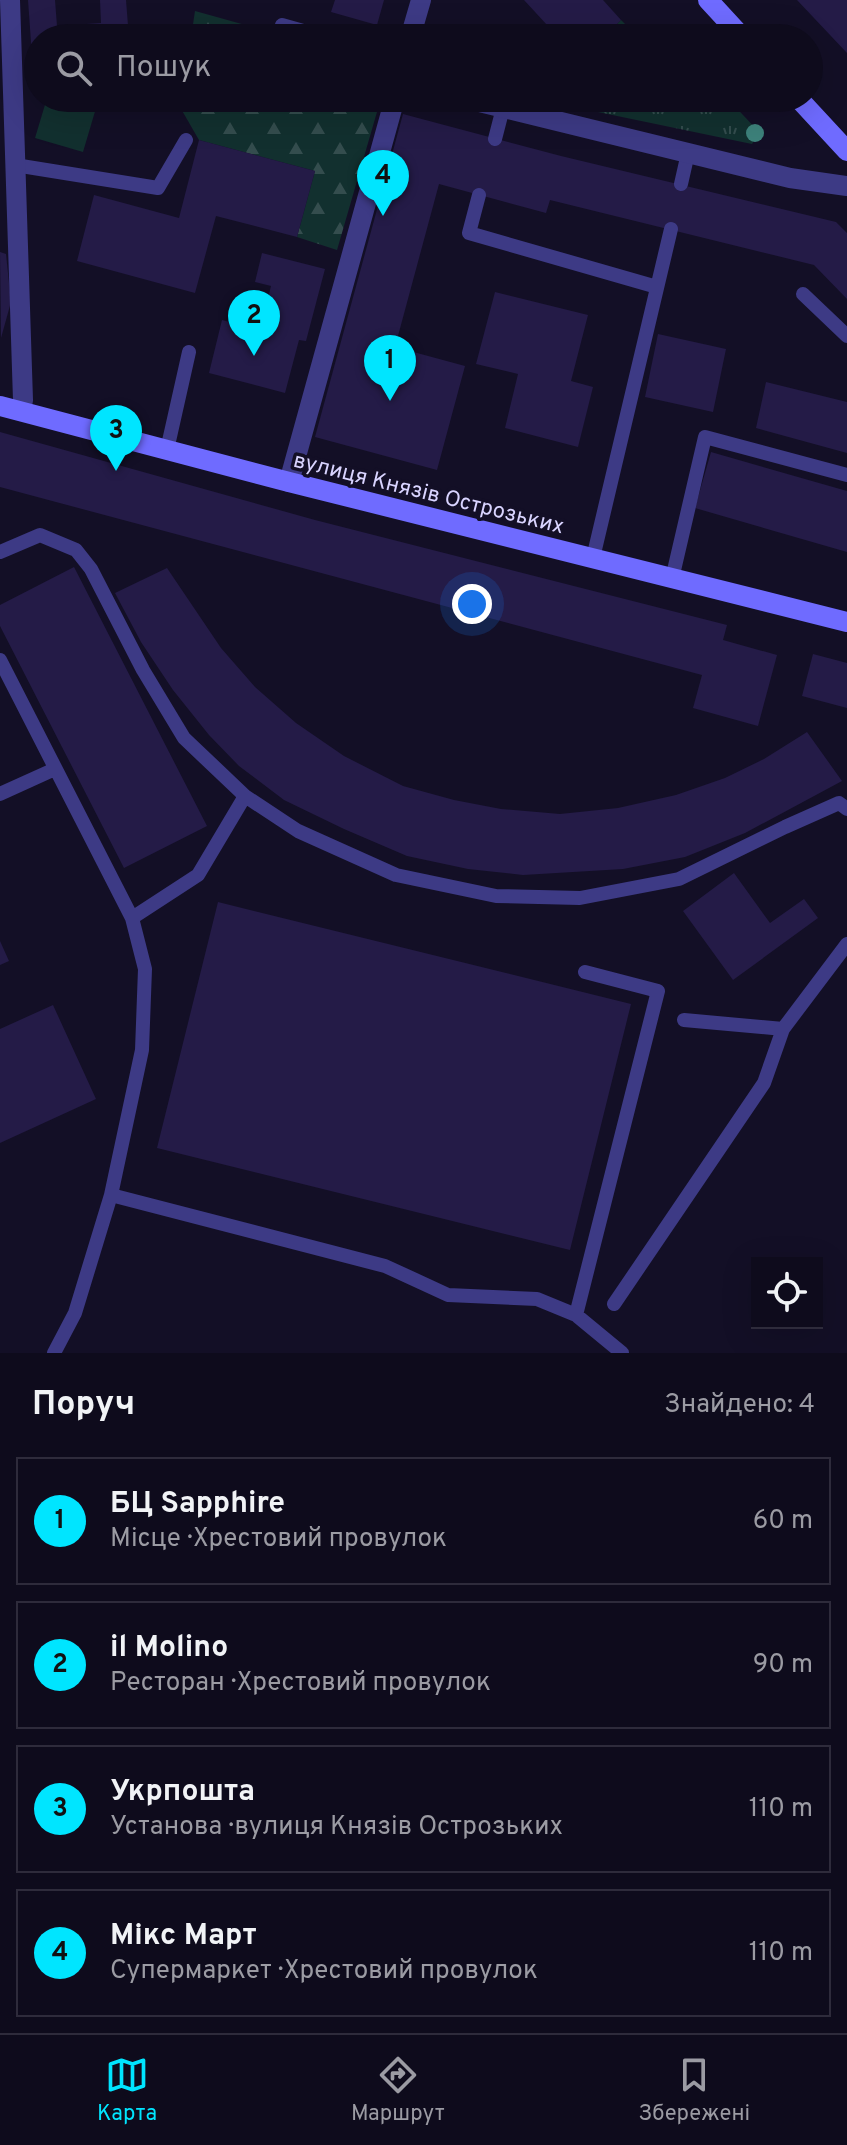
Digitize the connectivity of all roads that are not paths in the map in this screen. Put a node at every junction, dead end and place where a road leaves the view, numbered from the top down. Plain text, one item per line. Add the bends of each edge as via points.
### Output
1 (10, 0) edge
2 (421, 0) edge
3 (708, 0) edge
4 (414, 24) edge
5 (730, 24) edge
6 (391, 112) edge
7 (502, 112) edge
8 (519, 112) edge
9 (811, 112) edge
10 (495, 139) dead end
11 (186, 140) dead end
12 (847, 151) edge
13 (688, 153) junction
14 (15, 165) junction
15 (681, 184) dead end
16 (847, 186) edge
17 (479, 195) dead end
18 (671, 229) dead end
19 (657, 287) junction
20 (803, 294) dead end
21 (847, 336) edge
22 (189, 352) dead end
23 (0, 406) edge
24 (21, 411) junction
25 (167, 450) junction
26 (847, 475) edge
27 (289, 482) junction
28 (0, 552) edge
29 (593, 558) junction
30 (672, 579) junction
31 (847, 622) edge
32 (0, 660) edge
33 (55, 769) junction
34 (0, 794) edge
35 (245, 796) junction
36 (847, 809) edge
37 (132, 918) junction
38 (847, 944) edge
39 (585, 972) dead end
40 (684, 1020) dead end
41 (783, 1029) junction
42 (111, 1195) junction
43 (614, 1304) dead end
44 (576, 1315) junction
45 (54, 1353) edge
46 (622, 1353) edge

1 - 14 street
2 - 4 street
3 - 5 main road
6 - 27 street
7 - 10 lane
8 - 13 street
9 - 12 main road
11 - 14 lane via 158,188
13 - 15 lane
13 - 16 street
14 - 24 street
17 - 19 lane via 469,233
18 - 19 lane
19 - 29 lane
20 - 21 lane
22 - 25 lane
23 - 24 main road, вулиця Князів Острозьких
24 - 25 main road, вулиця Князів Острозьких
25 - 27 main road, вулиця Князів Острозьких
26 - 30 lane via 705,437
27 - 29 main road, вулиця Князів Острозьких
28 - 35 lane via 40,535 76,550 184,738
29 - 30 main road, вулиця Князів Острозьких
30 - 31 main road, вулиця Князів Острозьких
32 - 33 lane
33 - 34 lane
33 - 37 lane
35 - 36 lane via 298,831 396,875 510,897 580,898 679,879 839,803
35 - 37 lane via 198,875
37 - 42 lane via 145,969 142,1050
38 - 41 lane
39 - 44 lane via 658,991
40 - 41 lane
41 - 43 lane via 764,1083
42 - 44 lane via 385,1266 448,1295 537,1299
42 - 45 lane via 75,1313
44 - 46 lane

